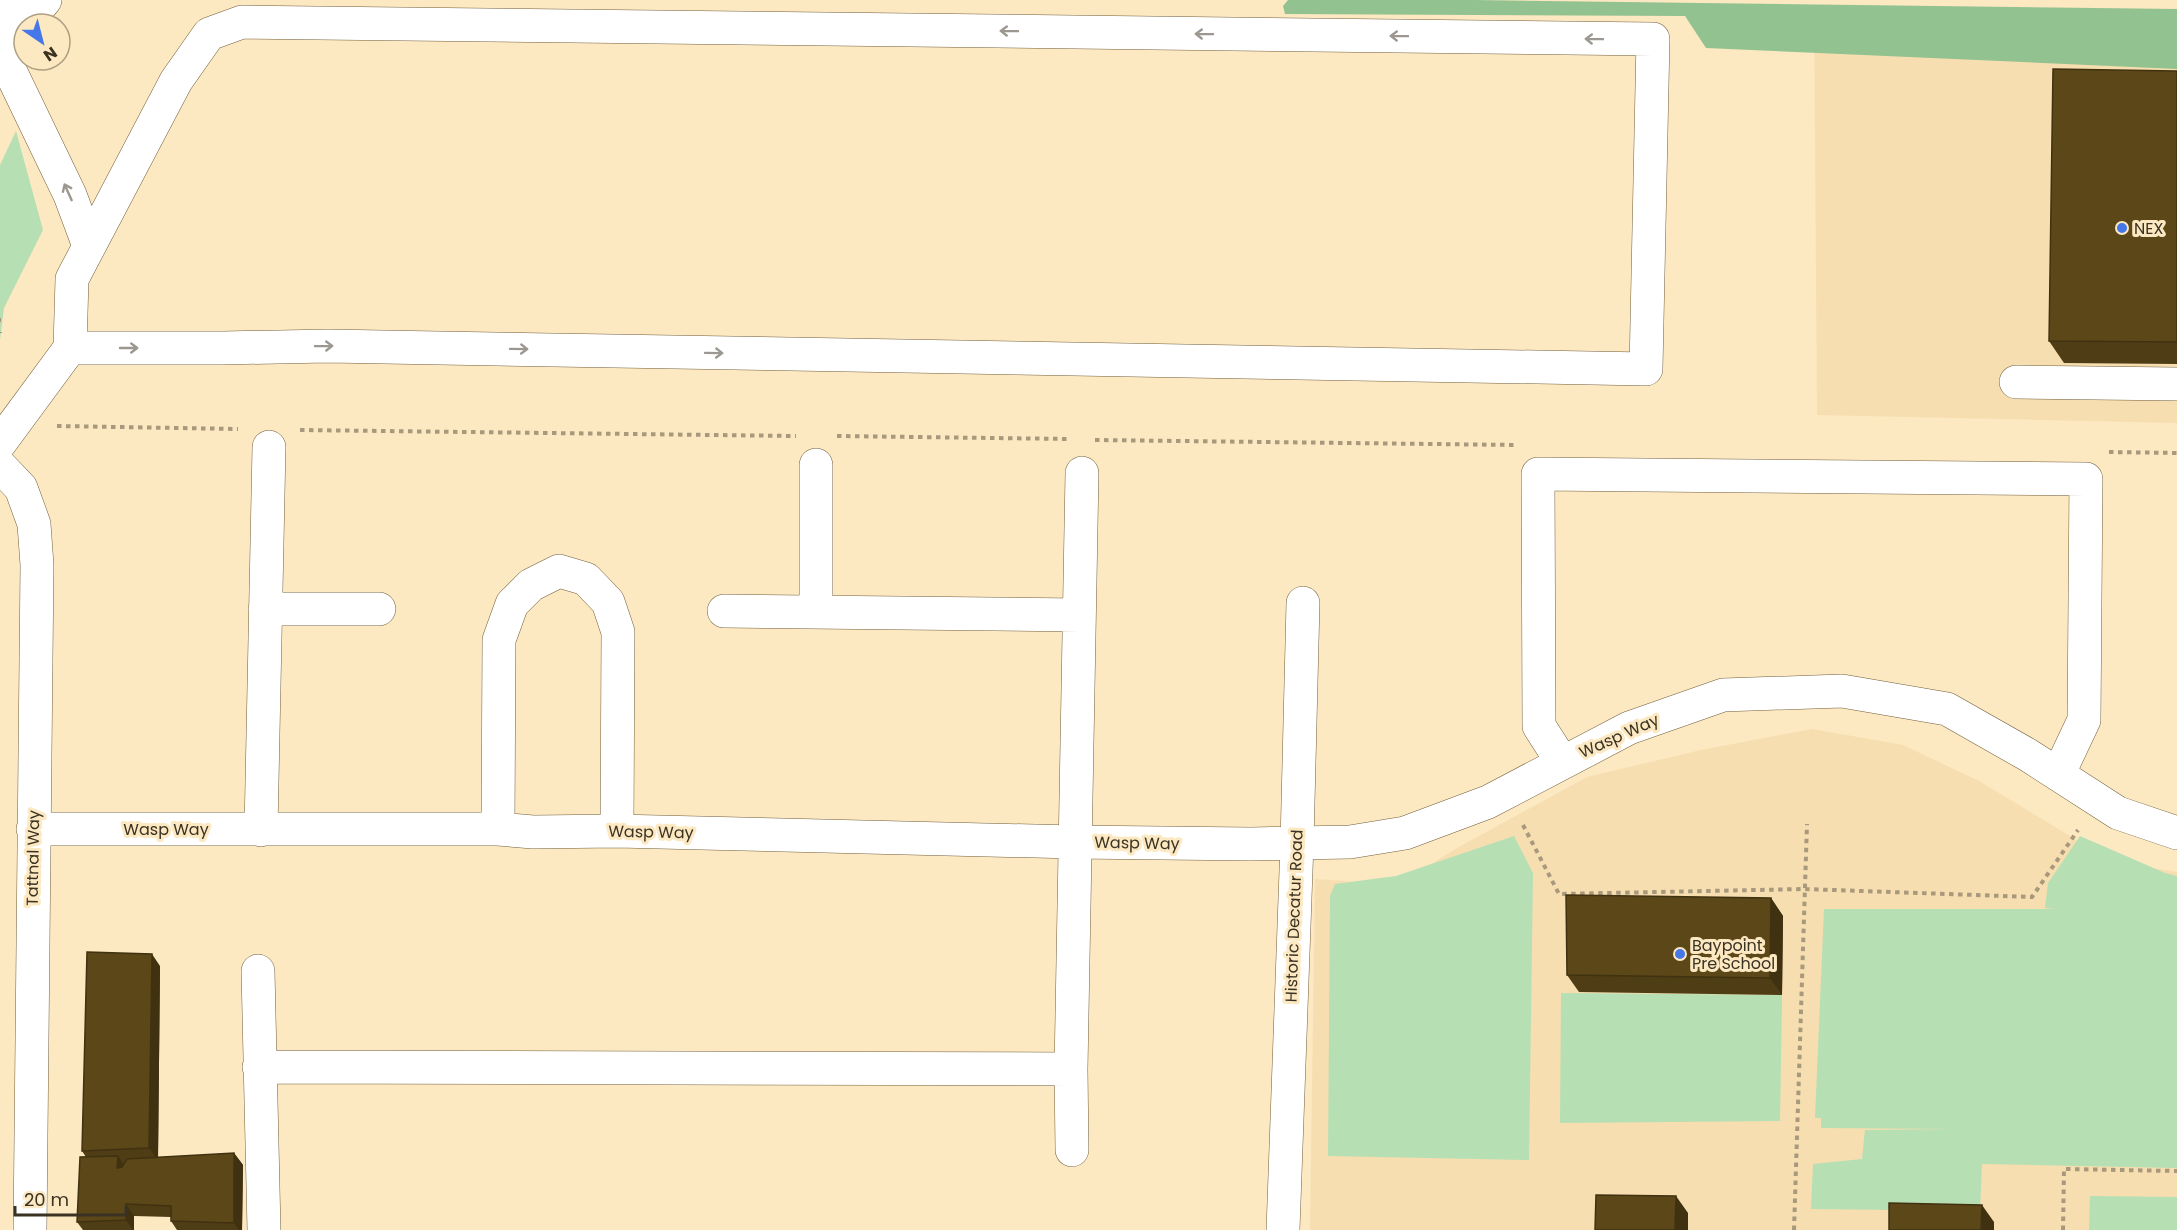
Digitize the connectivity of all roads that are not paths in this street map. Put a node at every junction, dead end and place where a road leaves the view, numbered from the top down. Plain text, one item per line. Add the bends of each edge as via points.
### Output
1 (8, 0) edge
2 (45, 0) edge
3 (35, 12) edge
4 (0, 14) edge
5 (12, 42) edge
6 (1, 56) edge
7 (89, 246) junction
8 (70, 348) junction
9 (2016, 382) dead end
10 (2177, 384) edge
11 (279, 438) road end
12 (0, 443) edge
13 (816, 446) road end
14 (1082, 473) dead end
15 (10, 477) edge
16 (1303, 603) dead end
17 (266, 609) junction
18 (379, 609) dead end
19 (724, 611) dead end
20 (816, 611) junction
21 (1079, 615) junction
22 (1562, 762) junction
23 (2059, 774) junction
24 (33, 829) junction
25 (498, 829) junction
26 (261, 830) junction
27 (617, 831) junction
28 (2177, 833) edge
29 (1074, 842) junction
30 (1298, 843) junction
31 (258, 970) dead end
32 (259, 1067) junction
33 (1071, 1070) junction
34 (1072, 1150) dead end
35 (30, 1230) edge
36 (264, 1230) edge
37 (1283, 1230) edge

1 - 4 street
2 - 3 street
5 - 6 street
7 -> 6 street via 70,195
7 - 8 street via 72,279
8 -> 7 street via 339,346 1646,369 1653,39 242,22 209,34 176,81
8 - 12 street
9 - 10 street
11 - 17 street
13 - 20 street
14 - 21 street
15 - 24 street, Tattnal Way via 34,524 37,565
16 - 30 street, Historic Decatur Road
17 - 18 street
17 - 26 street
19 - 20 street
20 - 21 street
21 - 29 street
22 - 23 street, Wasp Way via 1629,728 1723,695 1842,691 1947,709
22 - 23 street via 1539,726 1538,474 2086,479 2084,720
22 - 30 street, Wasp Way via 1488,802 1406,834 1350,842
23 - 28 street, Wasp Way via 2118,813
24 - 26 street, Wasp Way
24 - 35 street, Tattnal Way
25 - 26 street, Wasp Way
25 - 27 street, Wasp Way
25 - 27 street via 499,640 512,604 531,585 559,571 586,579 608,602 618,632
27 - 29 street, Wasp Way
29 - 30 street, Wasp Way
29 - 33 street
30 - 37 street, Historic Decatur Road
31 - 32 street
32 - 33 street
32 - 36 street
33 - 34 street

